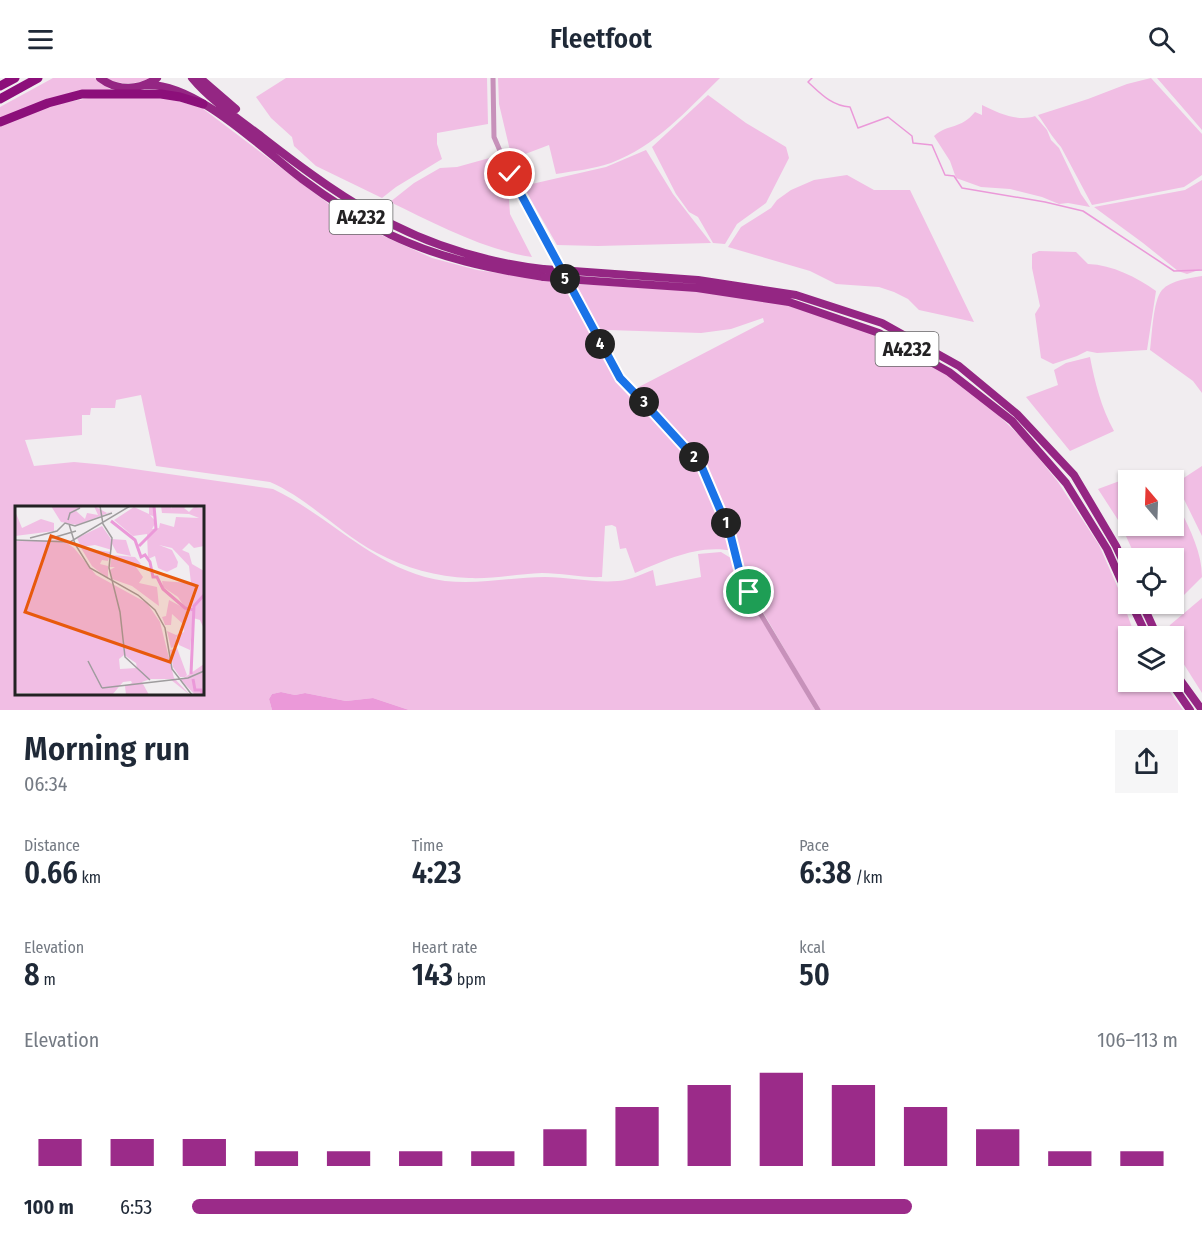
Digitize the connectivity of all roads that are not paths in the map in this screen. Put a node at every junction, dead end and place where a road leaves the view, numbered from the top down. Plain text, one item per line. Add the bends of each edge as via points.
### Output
1 (15, 78) edge
2 (38, 78) edge
3 (100, 78) edge
4 (157, 78) edge
5 (192, 78) edge
6 (200, 78) edge
7 (493, 78) edge
8 (146, 85) junction
9 (0, 86) edge
10 (131, 88) junction
11 (90, 94) junction
12 (0, 99) edge
13 (203, 104) junction
14 (0, 122) edge
15 (301, 168) junction
16 (543, 273) junction
17 (1118, 550) edge
18 (1118, 574) edge
19 (1184, 685) edge
20 (1178, 692) edge
21 (818, 710) edge
22 (1190, 710) edge
23 (1202, 710) edge

1 - 9 highway
2 - 12 highway
3 - 10 highway via 114,86
4 - 8 highway
5 - 15 highway, A4232
6 - 15 highway
7 - 21 street via 494,138 510,174 620,378 701,465 730,533 741,577
8 - 10 highway
8 - 13 highway, A4232 via 169,87
10 - 11 highway
11 - 13 highway via 161,94
11 - 14 highway via 48,103
13 - 16 highway, A4232 via 338,205 391,235 474,265
15 - 16 highway, A4232 via 372,215 412,235
16 - 17 highway, A4232, bridge via 573,271 698,280 796,295 882,323 959,366 1017,414 1074,475
16 - 18 highway, A4232, bridge via 579,280 697,288 789,302 879,333 949,372 1012,421 1066,483
19 - 23 highway
20 - 22 highway

